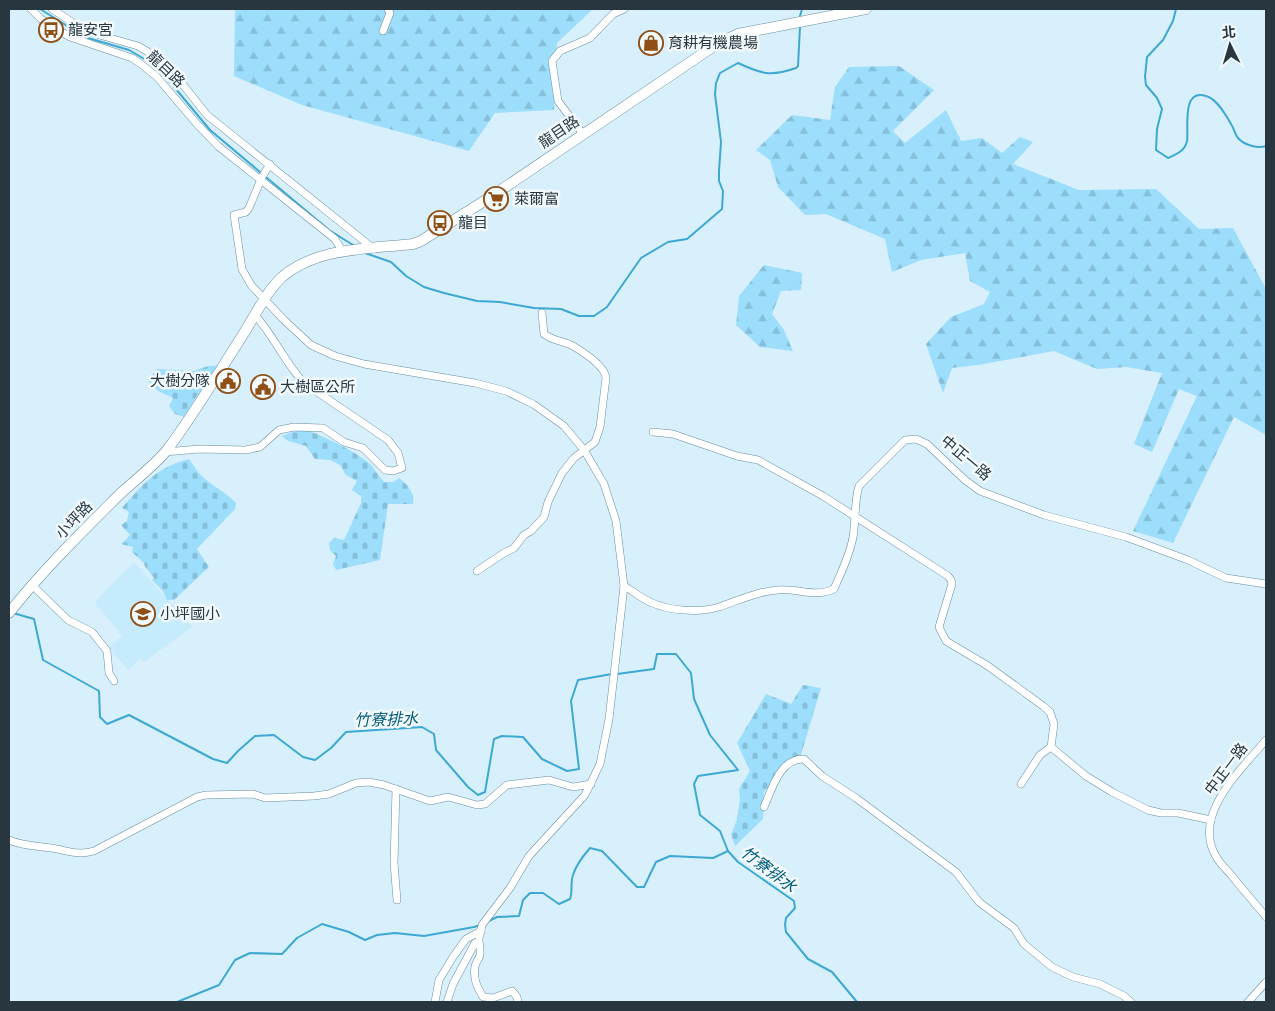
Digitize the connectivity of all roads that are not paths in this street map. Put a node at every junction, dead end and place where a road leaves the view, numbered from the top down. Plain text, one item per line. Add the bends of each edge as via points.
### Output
1 (31, 9) edge
2 (52, 9) edge
3 (388, 9) edge
4 (624, 9) edge
5 (866, 9) edge
6 (61, 16) junction
7 (54, 27) junction
8 (383, 31) dead end
9 (100, 41) junction
10 (134, 52) junction
11 (206, 116) junction
12 (196, 122) junction
13 (583, 134) junction
14 (268, 166) junction
15 (262, 179) junction
16 (374, 249) junction
17 (345, 252) junction
18 (264, 299) junction
19 (542, 314) dead end
20 (255, 315) junction
21 (653, 432) dead end
22 (584, 450) junction
23 (165, 452) junction
24 (855, 517) junction
25 (477, 571) dead end
26 (1266, 584) edge
27 (32, 585) junction
28 (624, 586) junction
29 (10, 611) edge
30 (114, 682) dead end
31 (1266, 740) edge
32 (1051, 747) junction
33 (591, 784) junction
34 (1021, 784) dead end
35 (396, 789) junction
36 (764, 807) dead end
37 (1211, 820) junction
38 (9, 840) edge
39 (397, 900) dead end
40 (1266, 917) edge
41 (481, 930) junction
42 (475, 943) dead end
43 (1266, 982) edge
44 (435, 1002) edge
45 (447, 1002) edge
46 (518, 1002) edge
47 (1131, 1002) edge
48 (1248, 1002) edge

1 - 7 street, 龍目路
2 - 6 street, 龍目路
3 - 8 street via 390,13
4 - 13 street via 613,14 590,38 560,51 552,61 558,101
5 - 13 street, 龍目路 via 738,34 720,42
6 - 7 street
6 - 9 street, 龍目路
7 - 9 street, 龍目路 via 76,40
9 - 10 street, 龍目路
9 - 10 street, 龍目路
10 - 11 street, 龍目路 via 155,56 168,67
10 - 12 street, 龍目路
11 - 12 street
11 - 14 street, 龍目路
12 - 15 street, 龍目路 via 225,152
13 - 16 street, 龍目路 via 421,241
14 - 15 street
14 - 16 street, 龍目路
15 - 17 street, 龍目路 via 335,239
15 - 18 street via 246,212 234,215 242,269
16 - 17 street, 龍目路
17 - 18 street via 306,262 282,277
18 - 20 street
18 - 22 street via 311,345 364,364 506,391 533,404 564,426
19 - 22 street via 544,334 572,346 606,374 600,427 595,442
20 - 23 street
20 - 23 street via 304,383 388,440 398,453 402,468 385,470 363,448 344,442 323,428 278,430 260,447 246,450
21 - 24 street via 673,434 758,460
22 - 25 street via 562,473 544,516 531,531 514,548
22 - 28 street via 604,484 616,520
23 - 27 street, 小坪路
24 - 26 street, 中正一路 via 860,486 905,440 916,439 927,444 980,491 1044,516 1126,537 1226,578
24 - 28 street, 中正一路 via 848,556 834,589 825,594 783,589 760,591 704,610 651,603
24 - 32 street via 952,580 940,622 942,635 946,641 988,666 1050,712 1054,724
27 - 29 street, 小坪路
27 - 30 street via 68,620 92,632 106,651 109,673
28 - 33 street via 609,719 600,764
31 - 37 street, 中正一路 via 1230,783 1213,809
32 - 34 street via 1040,755
32 - 37 street via 1086,776 1148,810
33 - 35 street via 573,787 549,780 507,785 485,804 477,805 448,798 430,801
33 - 41 street via 585,795 529,856
35 - 38 street via 369,782 314,796 206,795 84,854 26,846
35 - 39 street via 394,862
36 - 47 street via 782,770 791,761 804,759 822,776 956,872 979,902 1014,928 1024,944 1052,967 1100,984
37 - 40 street, 中正一路 via 1209,836 1217,858
41 - 44 street via 466,940 453,957 439,980
41 - 46 street via 476,986 483,997 494,998 512,991
42 - 45 street
43 - 48 street

